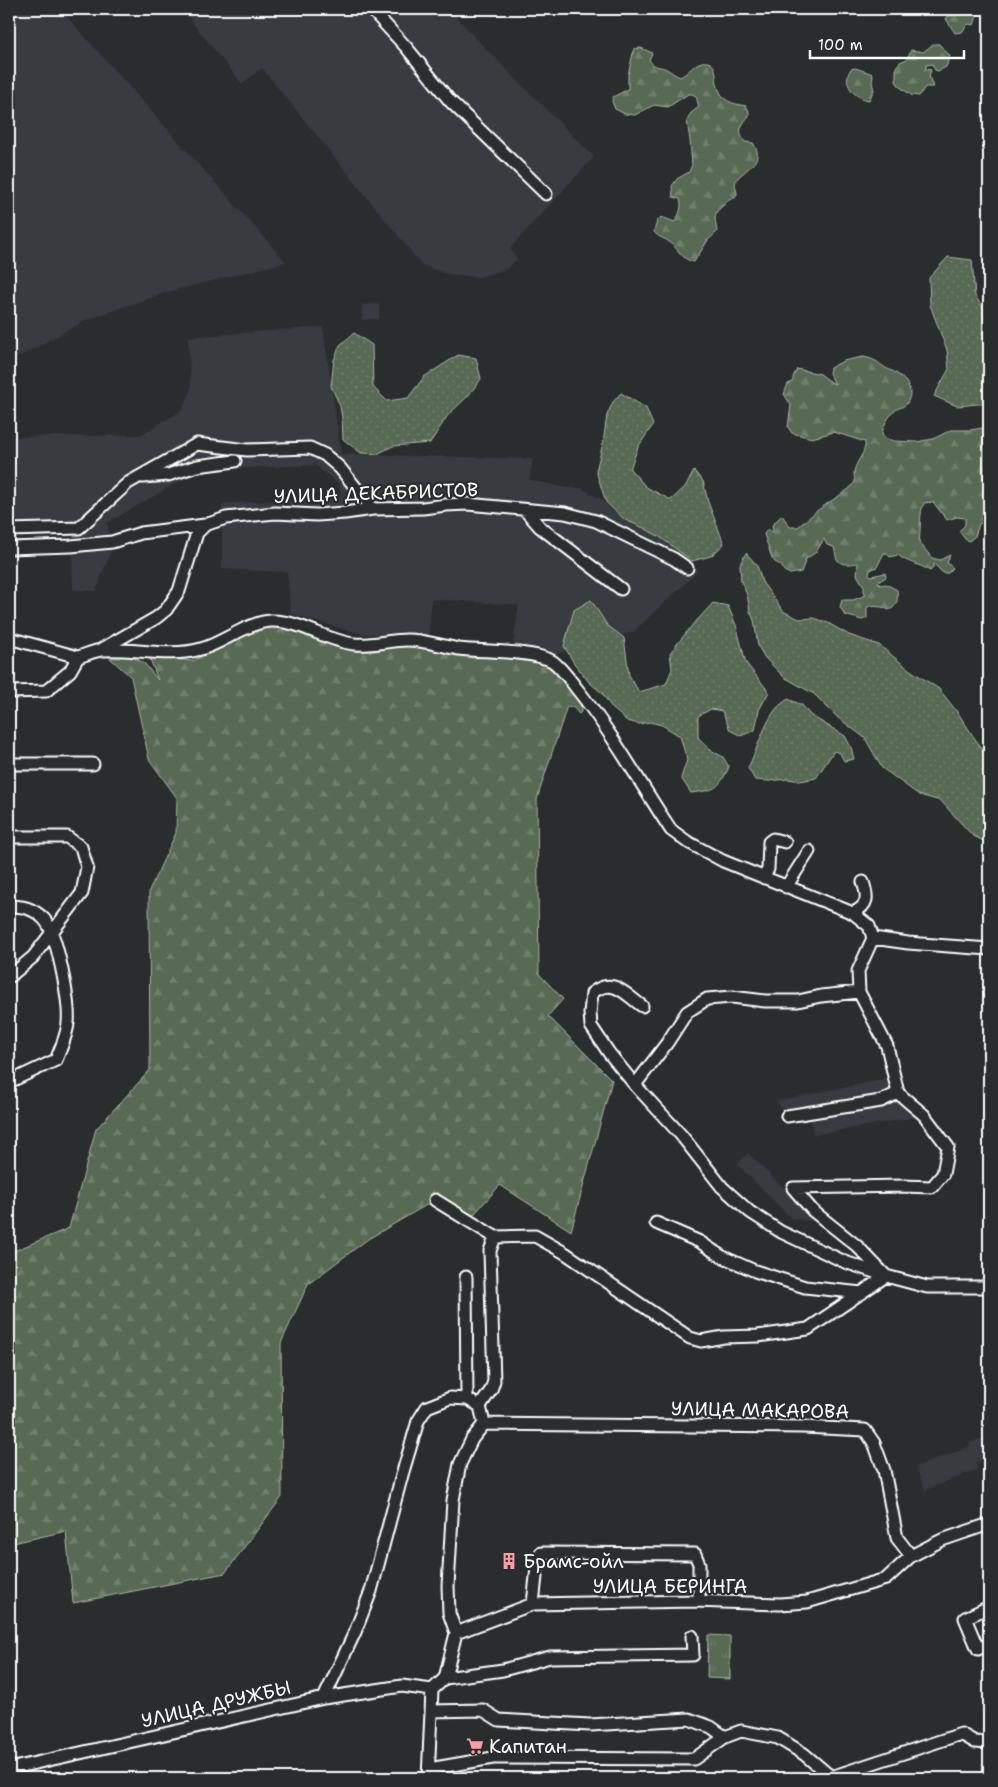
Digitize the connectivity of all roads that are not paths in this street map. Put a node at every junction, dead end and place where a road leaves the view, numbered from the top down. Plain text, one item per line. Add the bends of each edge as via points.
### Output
1 (371, 9) edge
2 (546, 194) dead end
3 (235, 461) dead end
4 (126, 479) dead end
5 (373, 509) junction
6 (525, 510) junction
7 (205, 524) junction
8 (9, 530) edge
9 (9, 548) edge
10 (687, 568) dead end
11 (621, 589) dead end
12 (9, 638) edge
13 (101, 650) junction
14 (78, 657) junction
15 (9, 692) edge
16 (9, 764) edge
17 (93, 764) dead end
18 (9, 837) edge
19 (785, 842) dead end
20 (809, 851) dead end
21 (764, 878) junction
22 (863, 882) dead end
23 (786, 887) junction
24 (9, 906) edge
25 (853, 913) junction
26 (52, 932) junction
27 (873, 938) junction
28 (989, 948) edge
29 (10, 973) edge
30 (858, 992) junction
31 (642, 1006) dead end
32 (9, 1082) edge
33 (635, 1085) junction
34 (898, 1093) junction
35 (787, 1116) dead end
36 (435, 1200) dead end
37 (656, 1224) dead end
38 (495, 1237) junction
39 (886, 1276) junction
40 (466, 1278) dead end
41 (989, 1287) edge
42 (862, 1293) junction
43 (467, 1399) junction
44 (480, 1406) junction
45 (484, 1424) junction
46 (984, 1525) edge
47 (911, 1556) junction
48 (699, 1601) junction
49 (534, 1604) junction
50 (989, 1607) edge
51 (456, 1633) junction
52 (692, 1636) dead end
53 (989, 1644) edge
54 (445, 1678) junction
55 (432, 1690) junction
56 (324, 1698) junction
57 (431, 1711) junction
58 (726, 1737) junction
59 (989, 1743) edge
60 (9, 1769) edge
61 (428, 1774) edge

1 - 2 street via 450,102
3 - 4 street via 197,466 168,475
5 - 6 street, УЛИЦА ДЕКАБРИСТОВ via 467,504
5 - 7 street, УЛИЦА ДЕКАБРИСТОВ via 345,514 241,516
5 - 8 street via 340,468 310,448 247,450 197,444 128,483 79,528
6 - 10 street, УЛИЦА ДЕКАБРИСТОВ via 565,512 588,518
6 - 11 street via 540,527
7 - 9 street, УЛИЦА ДЕКАБРИСТОВ via 141,533 112,542
7 - 13 street via 197,533 184,579 170,605 156,618
12 - 14 street
13 - 14 street
13 - 21 street via 185,652 271,621 352,644 409,640 458,649 540,657 553,662 598,716 671,830 723,861
14 - 15 street via 70,671 46,691
16 - 17 street
18 - 26 street via 68,837 81,847 87,867 82,893
19 - 21 street via 773,839 770,842
20 - 23 street
21 - 23 street
22 - 25 street via 867,899 862,909
23 - 25 street
24 - 26 street via 26,906 44,919
25 - 27 street via 869,926
26 - 29 street via 33,956
26 - 32 street via 68,1000 68,1024 63,1042 56,1060
27 - 28 street
27 - 30 street via 858,971
30 - 33 street via 798,1001 732,997 707,999 687,1012
30 - 34 street via 887,1046
31 - 33 street via 611,985 601,986 592,993 591,1026
33 - 39 street via 682,1135 722,1187 750,1212 789,1236 845,1262
34 - 35 street via 881,1101
34 - 39 street via 924,1115 948,1147 943,1174 932,1188 793,1188 813,1211 857,1246
36 - 38 street
37 - 42 street via 764,1274 806,1288
38 - 42 street via 535,1236 690,1338 702,1341 808,1330
38 - 44 street via 490,1251 494,1382
39 - 41 street via 927,1287
39 - 42 street
40 - 43 street
43 - 44 street
43 - 56 street via 450,1398 427,1407 418,1421 371,1591
44 - 45 street
45 - 47 street, УЛИЦА МАКАРОВА via 865,1430 874,1443 884,1470 898,1538
45 - 51 street via 472,1439 460,1464 453,1500 448,1586 449,1613
46 - 47 street via 942,1540
47 - 48 street, УЛИЦА БЕРИНГА via 886,1579 807,1602
48 - 49 street, УЛИЦА БЕРИНГА
48 - 49 street via 699,1564 695,1554 541,1553
49 - 51 street, УЛИЦА БЕРИНГА
50 - 53 street via 965,1618 978,1649
51 - 54 street
52 - 54 street via 693,1655 550,1657 503,1670
54 - 55 street
55 - 56 street, УЛИЦА ДРУЖБЫ via 402,1686
55 - 57 street
56 - 60 street, УЛИЦА ДРУЖБЫ
57 - 58 street via 483,1710 499,1720 590,1725 689,1719
57 - 61 street
58 - 59 street via 741,1732 778,1738 804,1754 831,1777 961,1734 975,1742
58 - 61 street via 694,1759 493,1758

